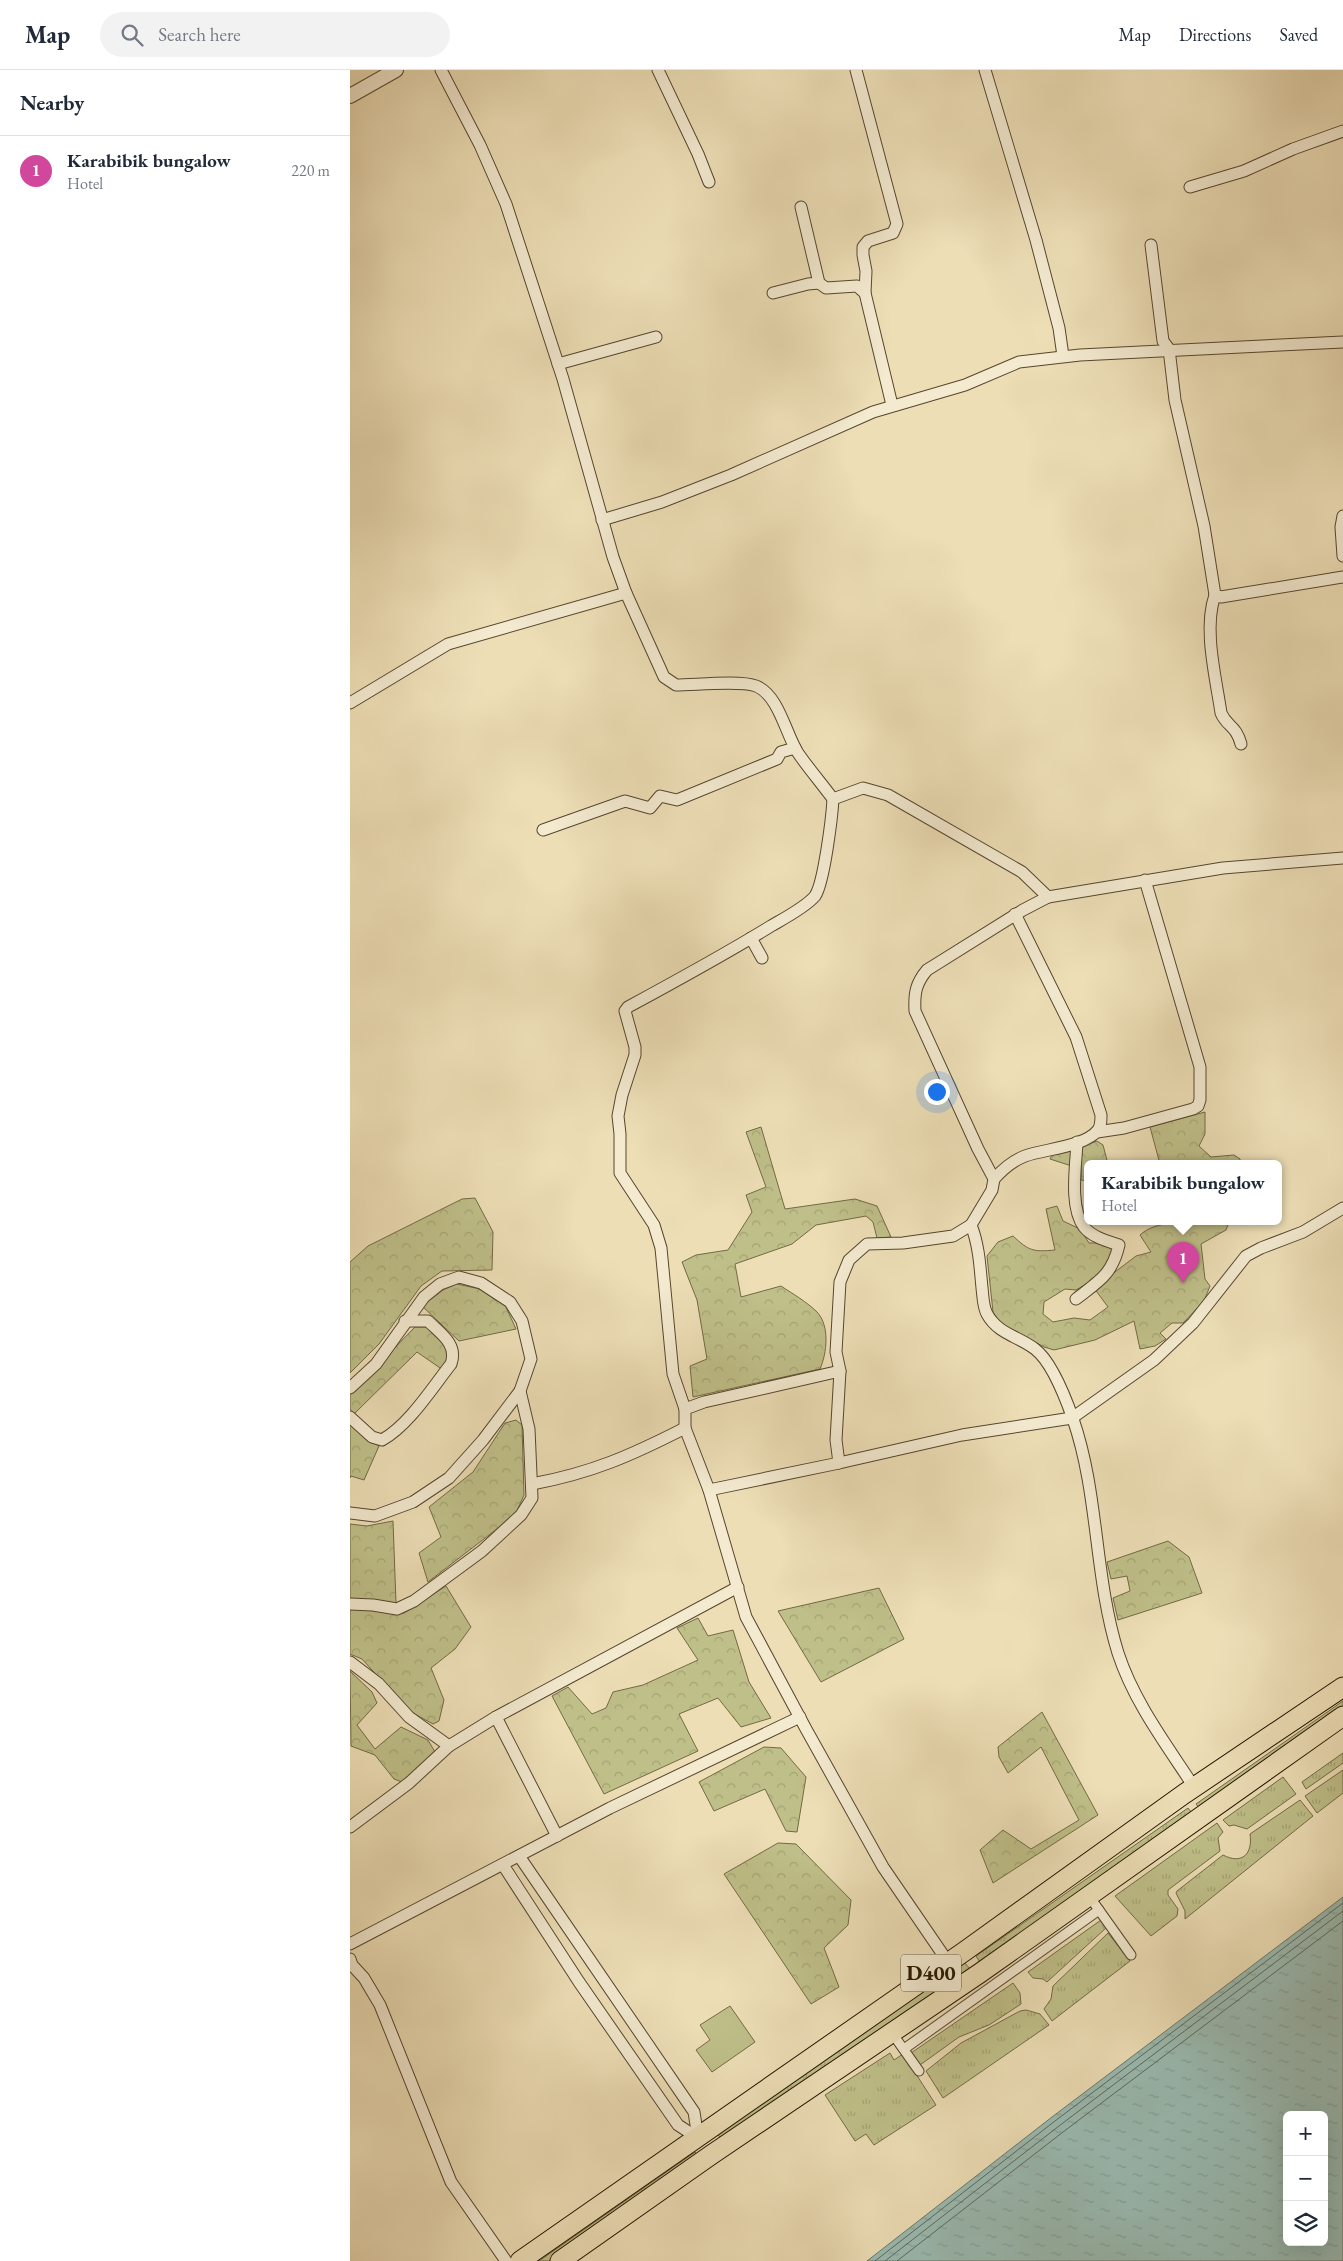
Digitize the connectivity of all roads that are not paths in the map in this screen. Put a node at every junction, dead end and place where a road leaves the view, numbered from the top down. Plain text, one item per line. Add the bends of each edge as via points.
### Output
1 (396, 70) edge
2 (441, 70) edge
3 (658, 70) edge
4 (856, 70) edge
5 (985, 70) edge
6 (350, 96) edge
7 (1343, 131) edge
8 (709, 182) dead end
9 (1190, 188) dead end
10 (801, 207) dead end
11 (1151, 245) dead end
12 (820, 283) junction
13 (773, 293) dead end
14 (865, 293) junction
15 (656, 337) dead end
16 (1343, 342) edge
17 (1169, 349) junction
18 (1063, 356) junction
19 (558, 364) junction
20 (892, 405) junction
21 (1343, 516) edge
22 (602, 520) junction
23 (1343, 556) edge
24 (1343, 577) edge
25 (626, 593) junction
26 (1215, 595) junction
27 (350, 703) edge
28 (1241, 744) dead end
29 (795, 748) junction
30 (833, 799) junction
31 (543, 830) dead end
32 (1343, 858) edge
33 (1144, 880) junction
34 (1048, 896) junction
35 (1015, 914) junction
36 (751, 938) junction
37 (762, 958) dead end
38 (1097, 1132) junction
39 (1077, 1142) junction
40 (994, 1180) junction
41 (1343, 1208) edge
42 (971, 1225) junction
43 (1076, 1299) dead end
44 (405, 1321) junction
45 (840, 1370) junction
46 (350, 1388) edge
47 (520, 1391) junction
48 (685, 1409) junction
49 (350, 1417) edge
50 (1072, 1418) junction
51 (685, 1428) junction
52 (839, 1463) junction
53 (532, 1484) junction
54 (709, 1490) junction
55 (350, 1513) edge
56 (738, 1587) junction
57 (350, 1604) edge
58 (350, 1662) edge
59 (1343, 1687) edge
60 (1343, 1716) edge
61 (496, 1717) junction
62 (800, 1717) junction
63 (449, 1746) junction
64 (1194, 1787) junction
65 (350, 1827) edge
66 (556, 1836) junction
67 (519, 1856) junction
68 (503, 1865) junction
69 (1094, 1903) junction
70 (350, 1944) edge
71 (1131, 1955) dead end
72 (350, 1959) edge
73 (948, 1962) junction
74 (892, 2033) junction
75 (904, 2049) junction
76 (919, 2071) dead end
77 (698, 2138) junction
78 (711, 2155) junction
79 (506, 2261) edge
80 (520, 2261) edge
81 (560, 2261) edge

1 - 6 street
2 - 19 street via 480,144 506,204
3 - 8 street
4 - 14 street via 896,224 893,233 868,241 863,247
5 - 18 street via 1036,240
7 - 9 street via 1244,171
10 - 12 street
11 - 17 street via 1164,341
12 - 13 street
12 - 14 street via 826,288 857,286
14 - 20 street
15 - 19 street
16 - 17 street
17 - 18 street
17 - 26 street via 1175,400 1204,526
18 - 20 street via 1019,362 965,385
19 - 22 street
20 - 22 street via 731,475 662,502
21 - 23 street
22 - 25 street
24 - 26 street via 1221,597
25 - 27 street via 448,644
25 - 29 street via 669,683 756,686 775,706
26 - 28 street via 1210,616 1211,642 1221,713 1238,732
29 - 30 street
29 - 31 street via 781,752 777,759 676,800 660,796 650,808 626,801
30 - 34 street via 863,788 888,795 1022,872
30 - 36 street via 821,882 814,896 792,914
32 - 33 street via 1223,868
33 - 34 street
33 - 38 street via 1200,1067 1200,1100 1193,1109
34 - 35 street
35 - 38 street via 1076,1037 1101,1116
35 - 40 street via 927,970 918,981 914,994 918,1018
36 - 37 street
36 - 48 street via 625,1011 635,1056 618,1116 620,1173 654,1225 661,1248 673,1374
38 - 39 street
39 - 40 street via 1012,1162
39 - 43 street via 1076,1211 1085,1228 1096,1237 1119,1244 1116,1260 1108,1274
40 - 42 street via 992,1190
41 - 50 street via 1303,1232 1246,1256 1198,1317 1154,1360
42 - 45 street via 953,1236 867,1244 849,1260 840,1282 836,1352
42 - 50 street via 976,1238 985,1311 1001,1331 1035,1349 1047,1362
44 - 46 street via 376,1364
44 - 47 street via 424,1297 440,1284 459,1277 481,1283 510,1302 522,1321 531,1359
44 - 49 street via 428,1321 452,1345 452,1364 392,1435 382,1440 372,1437
45 - 48 street
45 - 52 street via 836,1440
47 - 53 street via 528,1429
47 - 55 street via 449,1478 413,1502 375,1516
48 - 51 street
50 - 52 street via 962,1436
50 - 64 street via 1092,1494 1104,1592 1117,1651 1129,1684
51 - 53 street via 599,1468
51 - 54 street
52 - 54 street
53 - 57 street via 532,1498 521,1515 482,1550 414,1601 397,1609
54 - 56 street
56 - 61 street
56 - 62 street via 746,1617
58 - 63 street via 379,1684 410,1717
59 - 64 highway, D400
60 - 69 highway, D400
61 - 63 street
61 - 66 street
62 - 66 street
62 - 73 street via 883,1867
63 - 65 street via 410,1783
64 - 73 highway, D400
66 - 67 street
67 - 68 street
67 - 77 street via 694,2112
68 - 70 street
68 - 77 street via 678,2125
69 - 71 street
69 - 74 highway, D400
69 - 75 street
72 - 79 street via 380,2005 451,2182
73 - 77 highway, D400
74 - 75 street
74 - 78 highway, D400
75 - 76 street
77 - 78 highway
77 - 80 highway, D400
78 - 81 highway, D400

